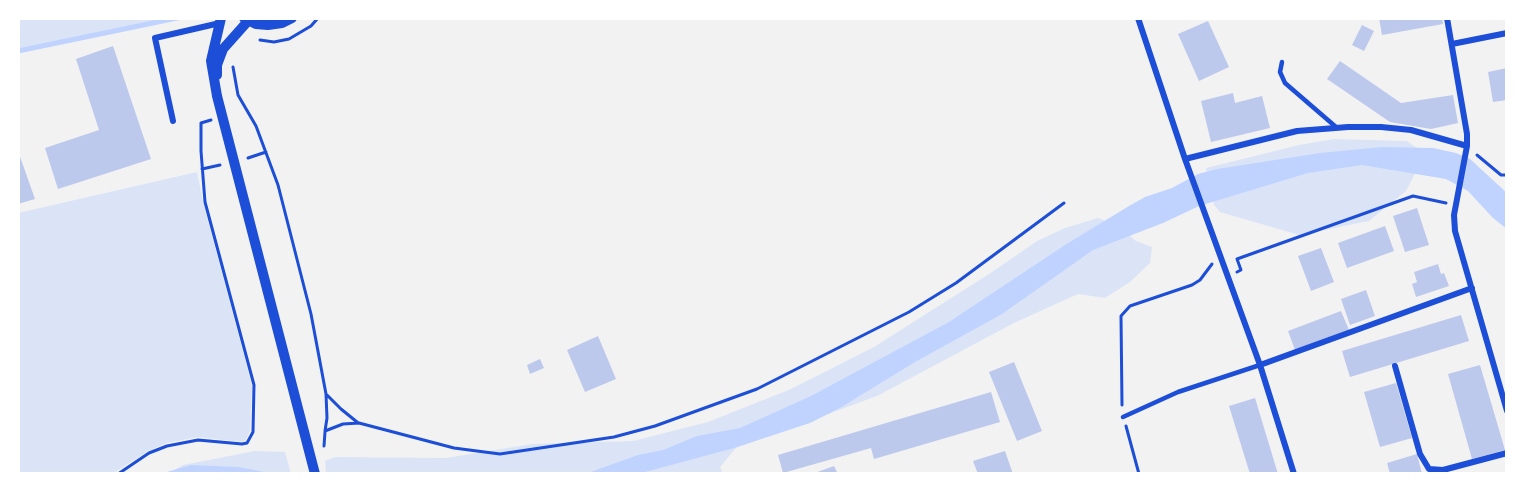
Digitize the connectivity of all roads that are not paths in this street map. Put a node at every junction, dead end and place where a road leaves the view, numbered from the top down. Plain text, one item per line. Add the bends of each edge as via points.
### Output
1 (292, 18) edge
2 (1138, 18) edge
3 (1447, 18) edge
4 (246, 19) edge
5 (221, 20) edge
6 (1507, 33) edge
7 (1452, 44) junction
8 (1282, 62) dead end
9 (217, 96) junction
10 (173, 121) dead end
11 (1335, 127) junction
12 (1467, 146) junction
13 (1185, 159) junction
14 (1472, 288) junction
15 (1260, 365) junction
16 (1395, 366) dead end
17 (1507, 411) edge
18 (1123, 417) road end
19 (1507, 453) edge
20 (315, 474) edge
21 (1294, 474) edge

1 - 4 street via 272,25
2 - 13 street
3 - 7 street
4 - 9 street via 220,57
5 - 9 street via 211,61
5 - 10 street via 154,38
6 - 7 street
7 - 12 street
8 - 11 lane via 1280,72 1285,83
9 - 20 street
11 - 12 street via 1401,129
11 - 13 street via 1289,132
12 - 14 street via 1454,225
13 - 15 street
14 - 15 street
14 - 17 street
15 - 18 lane via 1178,392
15 - 21 street
16 - 19 street via 1420,454 1429,469 1443,470

